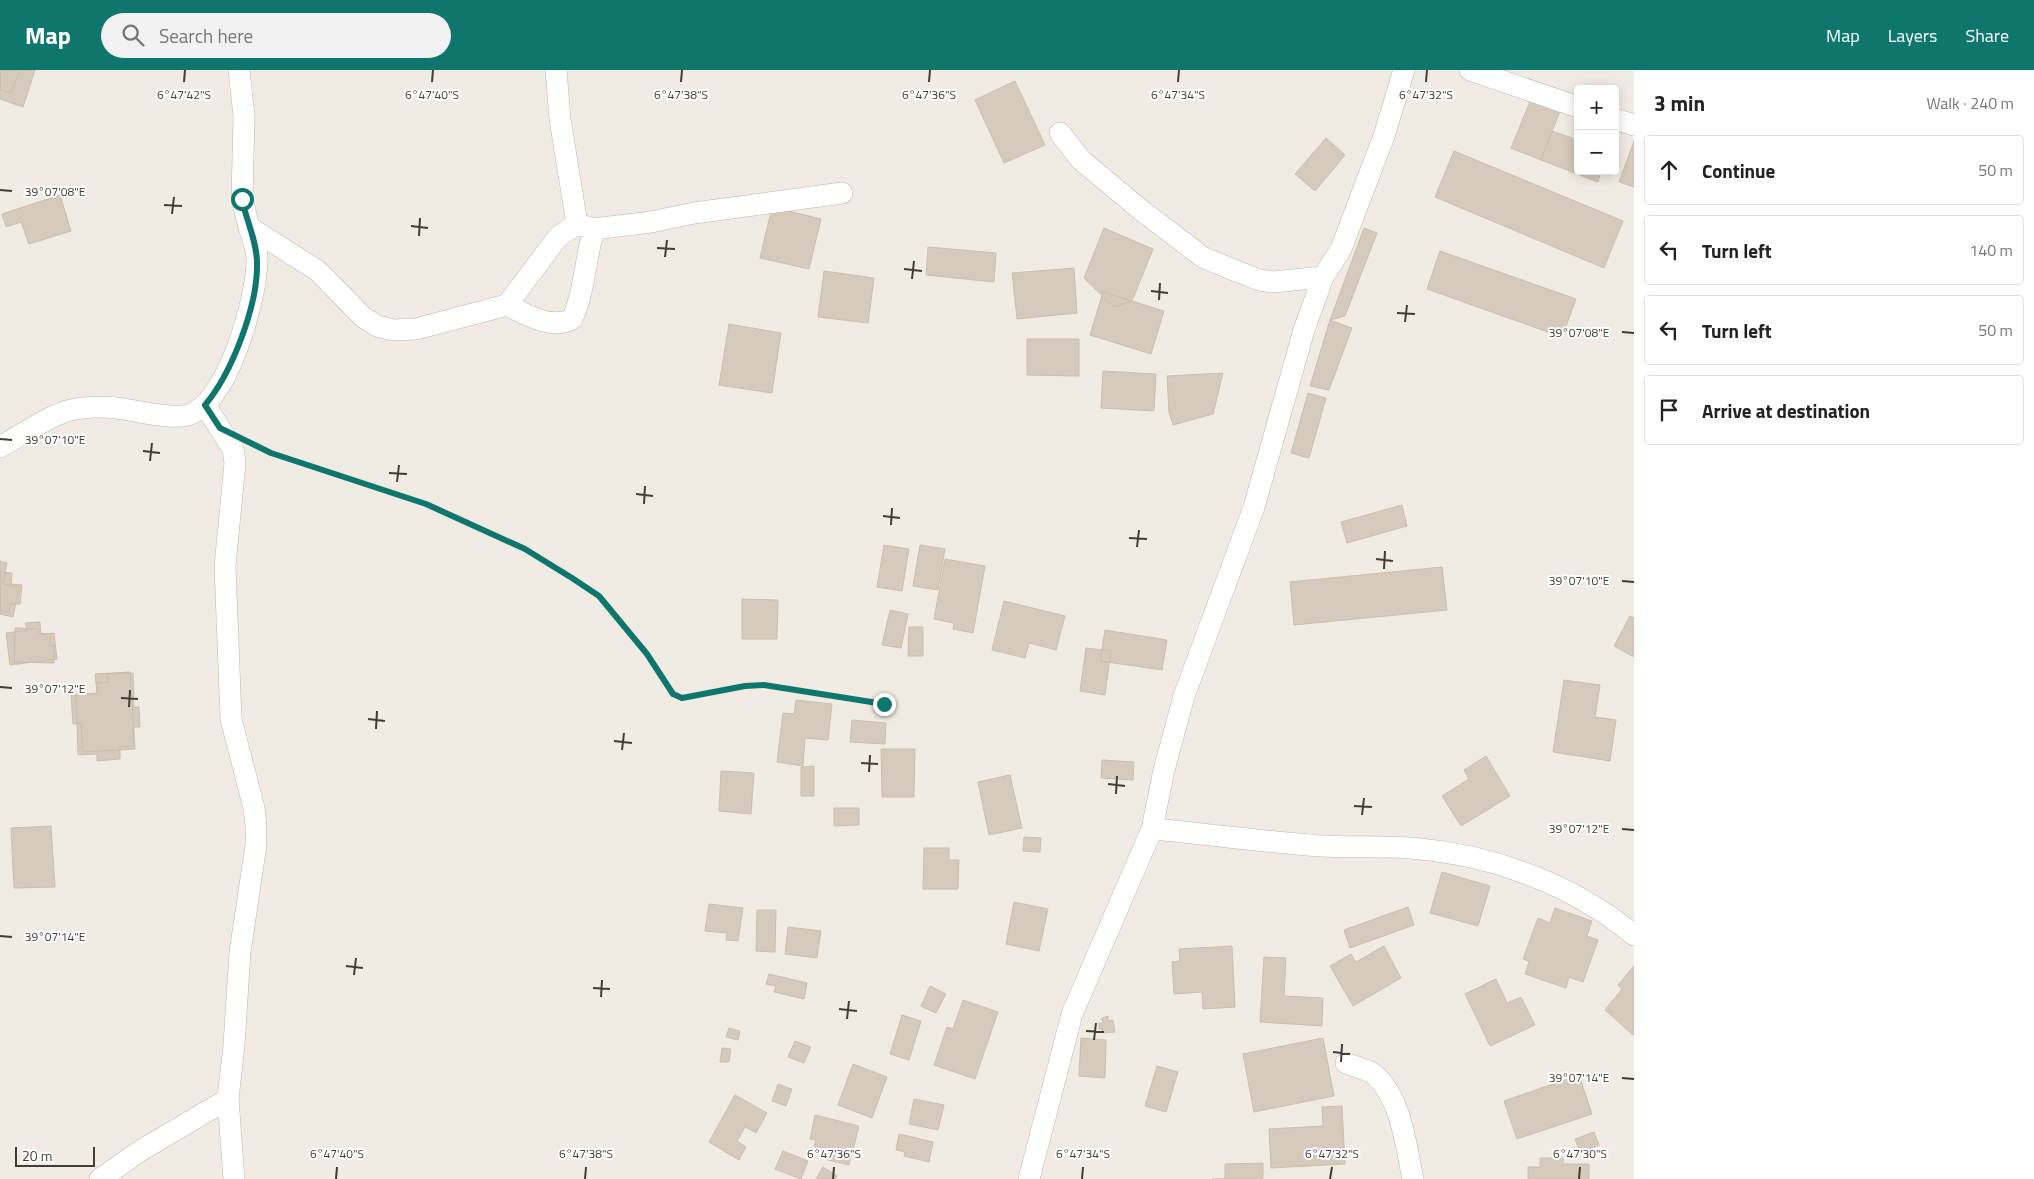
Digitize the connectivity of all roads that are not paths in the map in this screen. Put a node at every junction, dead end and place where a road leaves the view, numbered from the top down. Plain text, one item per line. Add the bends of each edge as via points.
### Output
1 (239, 70) edge
2 (556, 70) edge
3 (1404, 70) edge
4 (1470, 70) edge
5 (1574, 106) edge
6 (1619, 120) edge
7 (1634, 125) edge
8 (1060, 133) dead end
9 (842, 193) dead end
10 (249, 227) junction
11 (585, 227) junction
12 (1323, 277) junction
13 (507, 304) junction
14 (205, 405) junction
15 (0, 447) edge
16 (1152, 829) junction
17 (1634, 935) edge
18 (1346, 1063) dead end
19 (228, 1099) junction
20 (100, 1179) edge
21 (234, 1179) edge
22 (1030, 1179) edge
23 (1414, 1179) edge

1 - 10 street via 244,116 242,199
2 - 11 street via 560,119
3 - 12 street via 1384,136 1341,249
4 - 5 street
6 - 7 street
8 - 12 street via 1081,160 1204,258 1259,280 1274,282
9 - 11 street via 702,211 650,222
10 - 13 street via 318,270 363,317 377,326 393,330 416,329
10 - 14 street via 257,263 248,317 228,370
11 - 13 street via 558,237
11 - 13 street via 586,253 580,298 572,319 563,323 548,322
12 - 16 street via 1304,330 1254,507 1184,696
14 - 15 street via 180,416 114,408 71,410
14 - 19 street via 233,449 235,463 225,566 231,719 256,826 240,952
16 - 17 street via 1322,846 1420,849 1484,860 1552,885 1612,917
16 - 22 street via 1072,1014
18 - 23 street via 1377,1076 1390,1096 1399,1118
19 - 20 street via 140,1151
19 - 21 street

